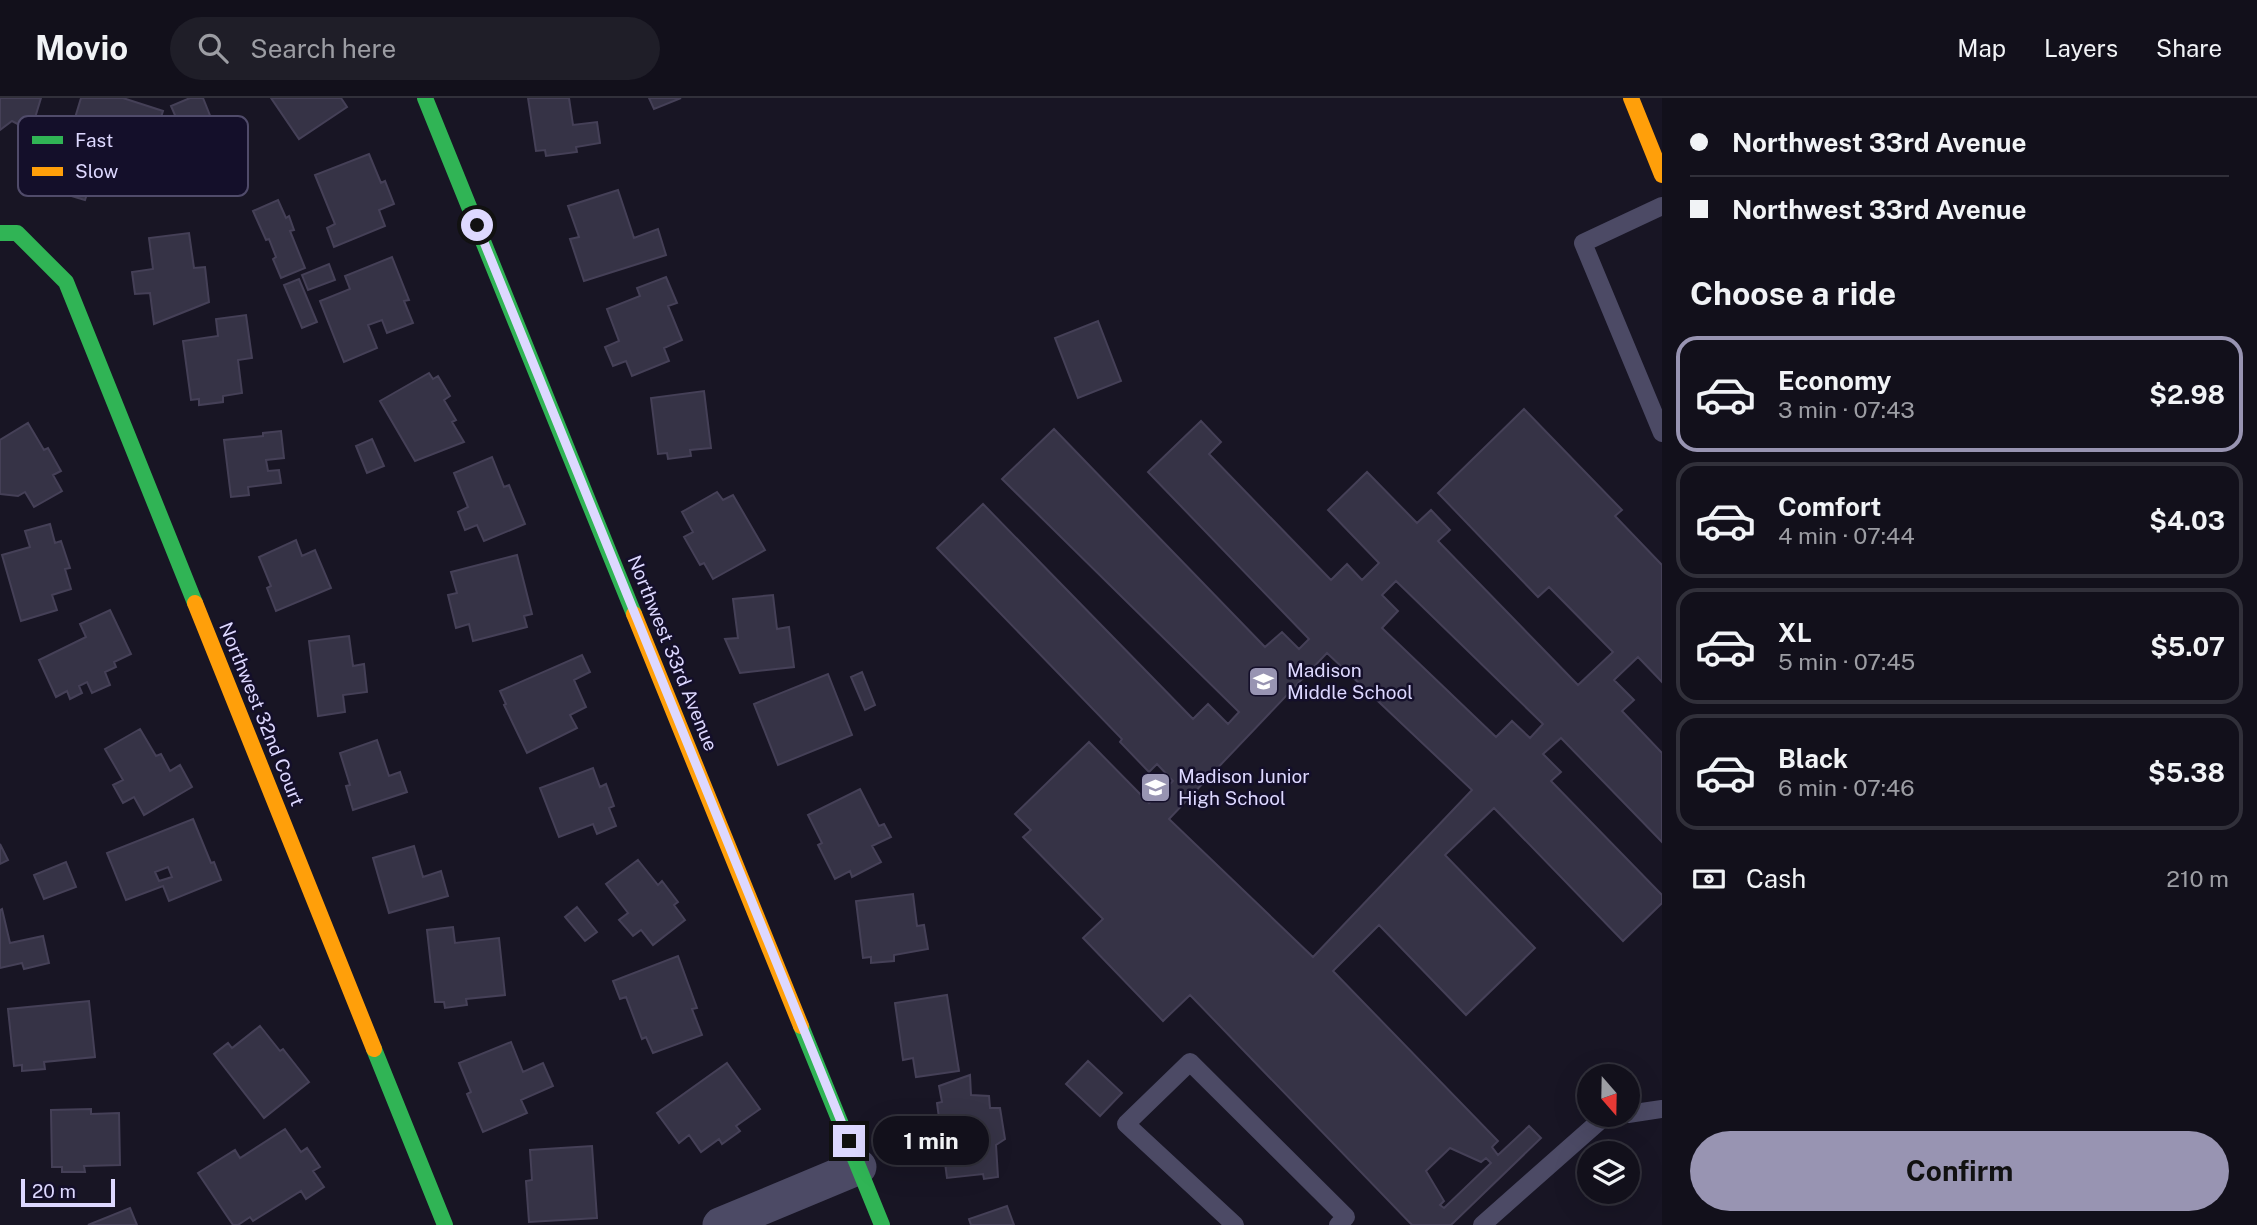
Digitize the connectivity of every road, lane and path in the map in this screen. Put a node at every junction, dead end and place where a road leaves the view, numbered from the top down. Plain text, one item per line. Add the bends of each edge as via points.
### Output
1 (425, 98) edge
2 (1631, 98) edge
3 (1662, 175) edge
4 (1662, 206) edge
5 (0, 233) edge
6 (1662, 433) edge
7 (1662, 1109) edge
8 (1640, 1112) edge
9 (1593, 1127) edge
10 (859, 1167) junction
11 (445, 1225) edge
12 (720, 1225) edge
13 (882, 1225) edge
14 (1235, 1225) edge
15 (1338, 1225) edge
16 (1482, 1225) edge

1 - 10 street, Northwest 33rd Avenue
2 - 3 street
4 - 6 lane via 1583,243
5 - 11 street, Northwest 32nd Court via 17,233 66,282
7 - 8 lane
9 - 16 lane
10 - 12 street
10 - 13 street, Northwest 33rd Avenue
14 - 15 lane via 1126,1124 1191,1062 1346,1217

